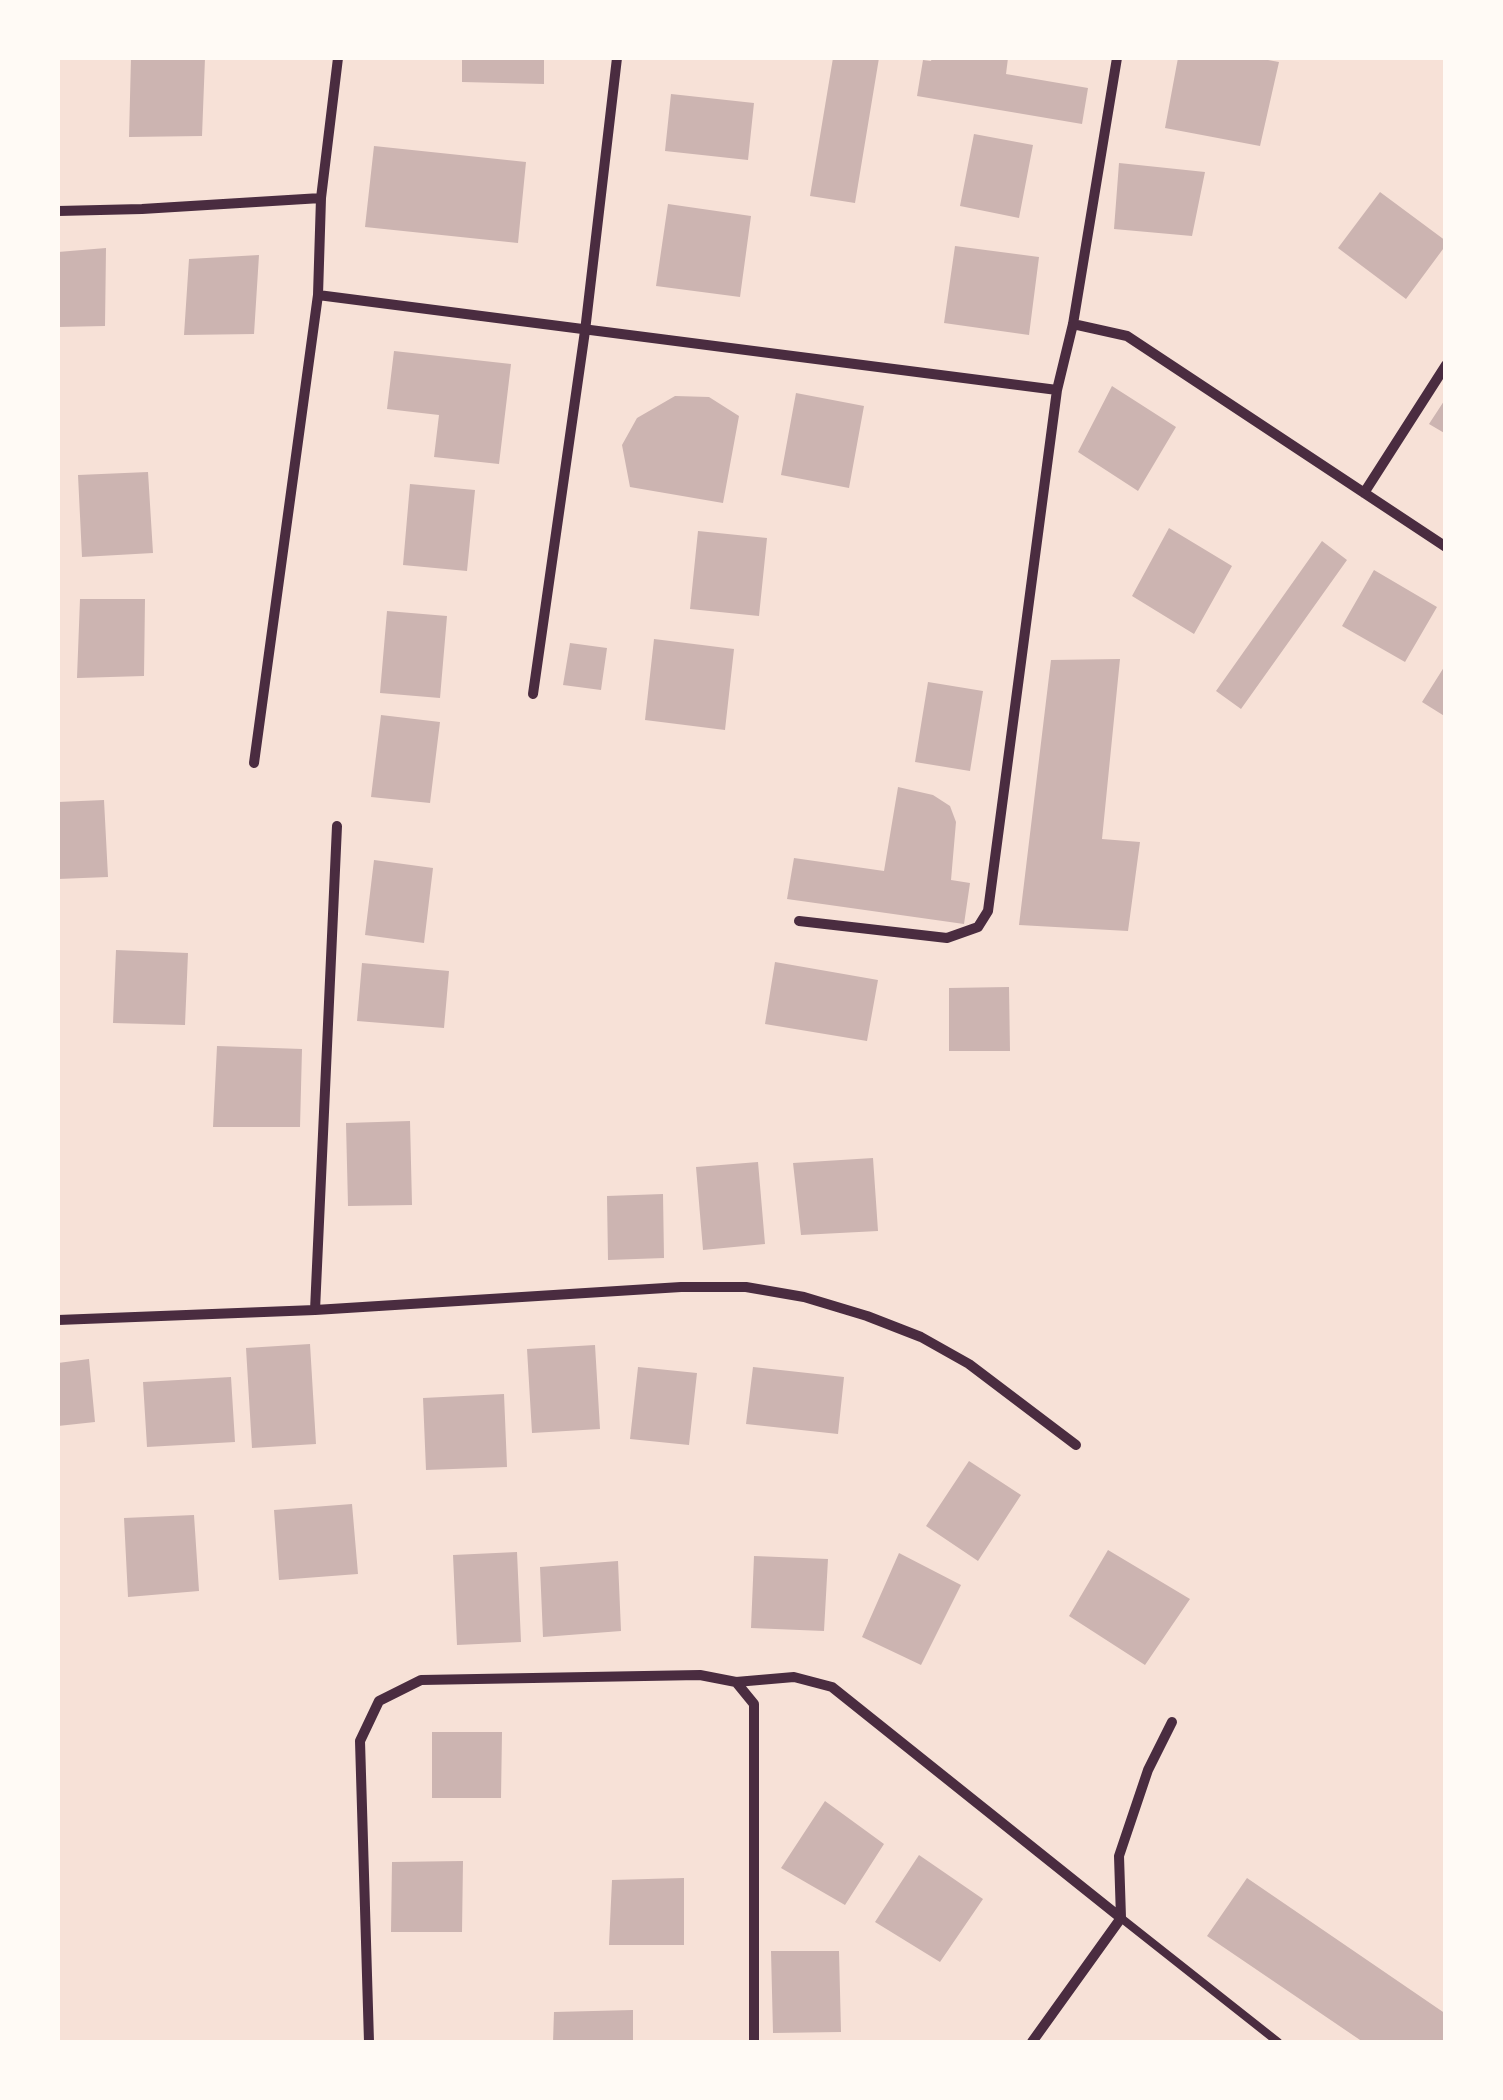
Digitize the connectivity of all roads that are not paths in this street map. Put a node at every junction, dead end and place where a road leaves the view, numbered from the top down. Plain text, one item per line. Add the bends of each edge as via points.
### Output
1 (338, 58) edge
2 (618, 58) edge
3 (1117, 58) edge
4 (322, 198) junction
5 (58, 211) edge
6 (318, 295) junction
7 (1072, 324) junction
8 (586, 331) junction
9 (1446, 365) edge
10 (1057, 390) junction
11 (1364, 493) junction
12 (1446, 547) edge
13 (533, 694) dead end
14 (254, 763) dead end
15 (337, 826) dead end
16 (799, 921) dead end
17 (315, 1310) junction
18 (58, 1320) edge
19 (1076, 1445) dead end
20 (736, 1682) junction
21 (1172, 1722) dead end
22 (1121, 1918) junction
23 (369, 2042) edge
24 (754, 2042) edge
25 (1032, 2042) edge
26 (1278, 2042) edge

1 - 4 street
2 - 8 street
3 - 7 street
4 - 5 street
4 - 6 street
6 - 8 street
6 - 14 street
7 - 10 street
7 - 11 street via 1127,336
8 - 10 street
8 - 13 street
9 - 11 street
10 - 16 street via 988,911 978,927 946,938
11 - 12 street
15 - 17 street
17 - 18 street
17 - 19 street via 680,1287 804,1296 922,1337
20 - 22 street via 794,1677 832,1687
20 - 23 street via 700,1675 421,1680 378,1701 360,1741
20 - 24 street via 754,1704
21 - 22 street via 1119,1856
22 - 25 street
22 - 26 lane

